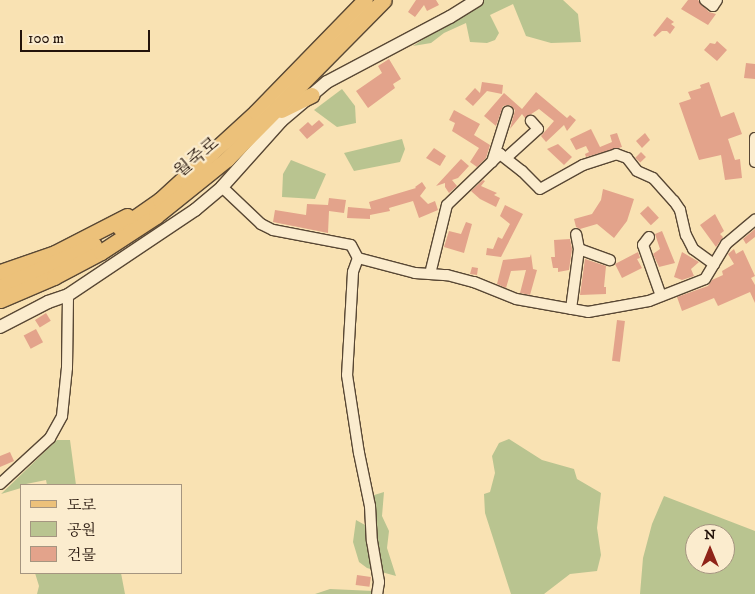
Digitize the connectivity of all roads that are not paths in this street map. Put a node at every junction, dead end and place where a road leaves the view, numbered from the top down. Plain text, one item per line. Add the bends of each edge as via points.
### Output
1 (365, 0) edge
2 (384, 0) edge
3 (476, 0) edge
4 (705, 0) edge
5 (717, 0) edge
6 (312, 95) junction
7 (508, 111) dead end
8 (273, 114) junction
9 (531, 121) dead end
10 (755, 138) edge
11 (506, 158) junction
12 (755, 162) edge
13 (492, 163) junction
14 (222, 186) junction
15 (160, 200) junction
16 (755, 220) edge
17 (576, 234) dead end
18 (649, 237) dead end
19 (579, 250) junction
20 (358, 258) junction
21 (610, 260) dead end
22 (714, 264) junction
23 (0, 272) edge
24 (430, 274) junction
25 (0, 287) edge
26 (68, 295) junction
27 (661, 296) junction
28 (0, 300) edge
29 (571, 309) junction
30 (0, 327) edge
31 (0, 484) edge
32 (377, 594) edge

1 - 15 main road, 월죽로 via 256,112
2 - 8 main road, 월죽로
3 - 6 street via 327,82
4 - 5 street via 713,6
6 - 8 main road
6 - 14 street via 281,121
7 - 13 street
8 - 28 main road, 월죽로 via 227,159 156,216 101,252
9 - 11 street via 538,130
10 - 12 street
11 - 13 street via 500,154
11 - 22 street via 540,188 583,165 616,154 627,158 637,171 653,178 674,201 693,249
13 - 24 street via 447,205
14 - 20 street via 261,224 272,230 351,245
14 - 26 street via 196,210
15 - 23 main road via 55,253
15 - 25 main road, 월죽로 via 102,241
16 - 22 street via 726,244
17 - 19 street
18 - 27 street via 643,245
19 - 21 street
19 - 29 street
20 - 24 street
20 - 32 street via 353,272 347,375 370,506 379,582
22 - 27 street via 705,279
24 - 29 street via 474,282 516,299
26 - 30 street
26 - 31 street via 67,368 62,416 50,438
27 - 29 street via 588,312

